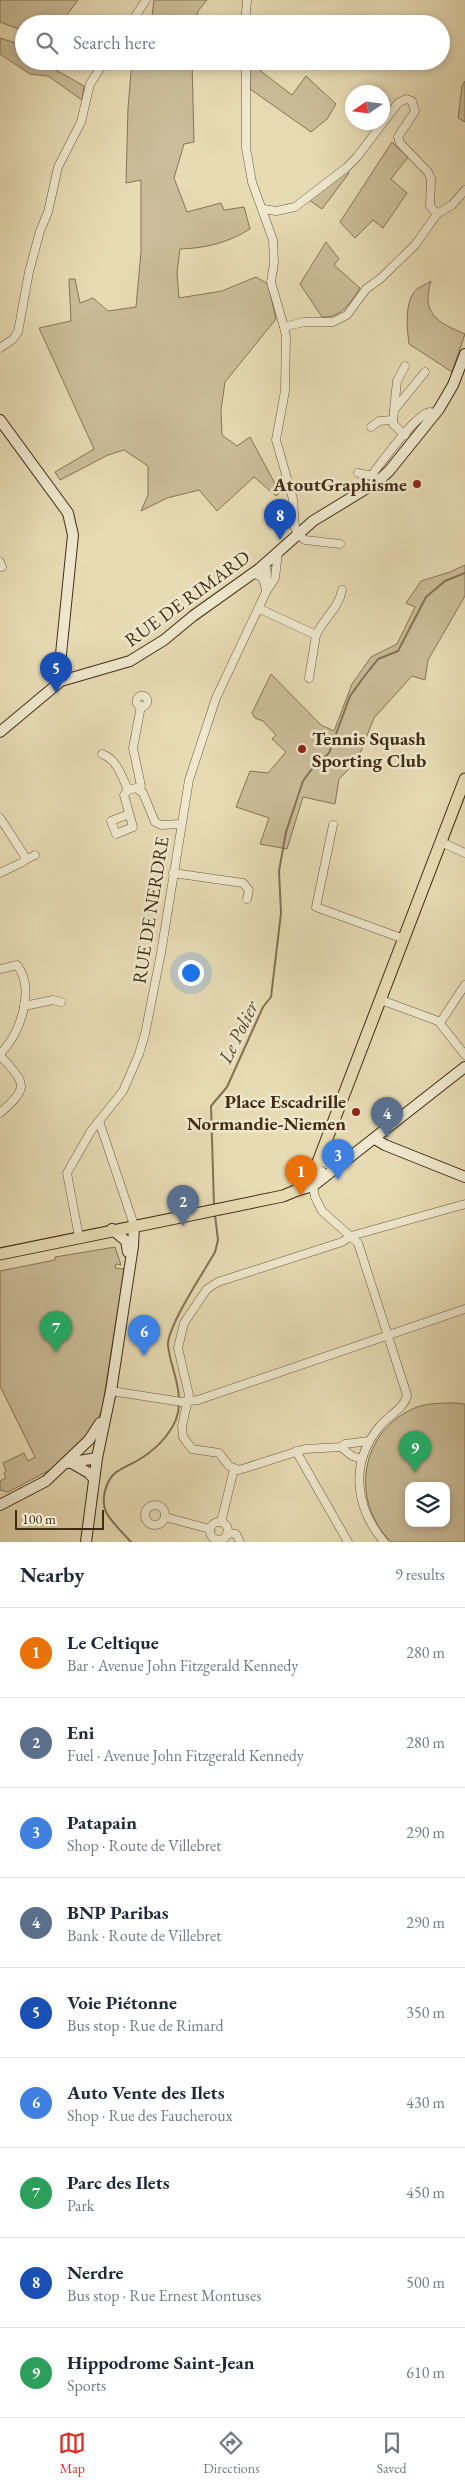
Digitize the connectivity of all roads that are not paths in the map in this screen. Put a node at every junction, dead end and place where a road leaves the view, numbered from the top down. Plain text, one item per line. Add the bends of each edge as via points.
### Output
1 (146, 0) edge
2 (247, 0) edge
3 (136, 15) edge
4 (245, 15) edge
5 (99, 70) edge
6 (246, 70) edge
7 (465, 190) edge
8 (264, 209) junction
9 (437, 214) junction
10 (284, 328) junction
11 (0, 348) edge
12 (465, 354) edge
13 (405, 366) dead end
14 (425, 372) dead end
15 (394, 410) junction
16 (435, 414) junction
17 (0, 420) edge
18 (392, 420) junction
19 (371, 428) dead end
20 (405, 435) junction
21 (358, 473) dead end
22 (375, 479) junction
23 (298, 534) junction
24 (340, 544) dead end
25 (278, 551) junction
26 (265, 563) junction
27 (251, 574) junction
28 (269, 583) junction
29 (342, 590) dead end
30 (260, 609) junction
31 (316, 635) junction
32 (310, 678) dead end
33 (62, 681) junction
34 (141, 706) dead end
35 (0, 732) edge
36 (102, 754) dead end
37 (465, 779) edge
38 (128, 790) junction
39 (140, 790) junction
40 (128, 814) dead end
41 (0, 818) edge
42 (181, 824) junction
43 (333, 825) dead end
44 (441, 842) junction
45 (465, 853) edge
46 (35, 855) dead end
47 (25, 860) junction
48 (0, 873) edge
49 (174, 873) junction
50 (247, 898) dead end
51 (404, 939) junction
52 (0, 969) edge
53 (465, 985) edge
54 (381, 1000) junction
55 (61, 1002) dead end
56 (24, 1006) junction
57 (440, 1023) junction
58 (0, 1054) edge
59 (465, 1055) edge
60 (465, 1067) edge
61 (0, 1114) edge
62 (99, 1121) junction
63 (375, 1139) junction
64 (321, 1155) junction
65 (338, 1164) junction
66 (465, 1177) edge
67 (315, 1178) junction
68 (465, 1204) edge
69 (148, 1223) junction
70 (134, 1225) junction
71 (112, 1230) junction
72 (79, 1236) junction
73 (351, 1236) junction
74 (130, 1244) junction
75 (0, 1254) edge
76 (465, 1309) edge
77 (388, 1336) junction
78 (111, 1391) junction
79 (186, 1402) junction
80 (106, 1411) junction
81 (370, 1441) junction
82 (341, 1447) junction
83 (79, 1450) junction
84 (296, 1451) junction
85 (98, 1454) junction
86 (352, 1456) junction
87 (362, 1459) junction
88 (67, 1463) junction
89 (234, 1469) junction
90 (360, 1471) junction
91 (94, 1479) junction
92 (0, 1505) edge
93 (165, 1517) dead end
94 (221, 1522) junction
95 (210, 1529) junction
96 (227, 1533) junction
97 (216, 1540) edge
98 (86, 1542) edge
99 (240, 1542) edge
100 (348, 1542) edge
101 (384, 1542) edge

1 - 3 street
2 - 4 street
5 - 11 street via 90,84 81,122 56,175 29,272 20,326 16,336
6 - 8 street via 246,148 252,182
7 - 9 street via 456,202
8 - 9 street via 276,211 302,202 357,157 398,103 406,99 412,101 415,111 398,137 428,172 431,179 430,206
8 - 10 street via 275,249 271,282
9 - 10 street via 415,245 366,289 347,315 333,322 304,322
10 - 23 street via 284,391 276,440 293,499
12 - 16 street, RUE DE RIMARD via 453,385
13 - 15 street via 397,381
14 - 15 street
15 - 18 street
16 - 20 street via 425,413
16 - 22 street, RUE DE RIMARD via 389,471
17 - 33 street via 68,513 72,524 73,547 60,664
18 - 19 street via 379,421
18 - 20 street
20 - 22 street
21 - 22 street
22 - 23 street, RUE DE RIMARD
23 - 24 street via 305,540
23 - 25 street, RUE DE RIMARD
25 - 26 street, RUE DE RIMARD
25 - 28 street via 276,574
26 - 27 street, RUE DE RIMARD
26 - 28 street, RUE DE NERDRE
27 - 28 street via 258,574
27 - 33 street, RUE DE RIMARD via 140,656
28 - 30 street, RUE DE NERDRE
29 - 31 street via 341,598
30 - 31 street
30 - 42 street, RUE DE NERDRE via 208,718 189,780
31 - 32 street
33 - 35 street, RUE DE RIMARD
34 - 39 street via 133,748
36 - 38 street via 116,764
37 - 44 main road
38 - 39 street
38 - 40 street via 124,800
39 - 42 street via 155,822 161,825
41 - 47 street
42 - 49 street, RUE DE NERDRE
43 - 51 street via 316,906
44 - 45 street
44 - 51 main road
46 - 47 street
47 - 48 street
49 - 50 street via 242,883 249,890
49 - 62 street, RUE DE NERDRE via 145,1034 130,1078
51 - 54 main road
52 - 56 street via 14,964 19,967 26,992
53 - 57 street
54 - 57 street
54 - 64 main road
55 - 56 street via 53,1000
56 - 58 street via 11,1040
57 - 59 street
58 - 61 street via 20,1077 22,1087 17,1098
60 - 63 street
62 - 70 street
62 - 72 street, RUE DE NERDRE via 67,1173
63 - 65 street
63 - 66 street
64 - 65 street via 325,1162
64 - 67 main road
65 - 67 street
65 - 67 street
67 - 69 main road via 295,1191
67 - 73 street via 315,1197 322,1211
68 - 73 street
69 - 70 main road
69 - 74 street
70 - 71 main road
70 - 74 street
71 - 72 main road
71 - 74 street
72 - 75 main road
73 - 77 street via 358,1243
73 - 79 street via 342,1242 218,1282 207,1289 184,1323 179,1340
74 - 78 street
76 - 77 street
77 - 79 street
77 - 81 street via 408,1395
78 - 79 street
78 - 80 street
79 - 89 street via 182,1426 184,1441 197,1450 219,1453
80 - 83 street via 93,1436
80 - 85 street
81 - 82 street
81 - 87 street
82 - 84 street
82 - 86 street
83 - 85 street
83 - 88 street
84 - 89 street via 244,1469
84 - 100 street
85 - 88 street
85 - 91 street
86 - 87 street
86 - 90 street
87 - 90 street
88 - 91 street via 89,1473
88 - 92 street via 46,1481
89 - 94 street
90 - 101 street via 361,1500 374,1530
91 - 98 street
93 - 95 street
94 - 95 street via 213,1524
94 - 96 street via 226,1525
95 - 97 street
96 - 97 street
96 - 99 street via 236,1534

